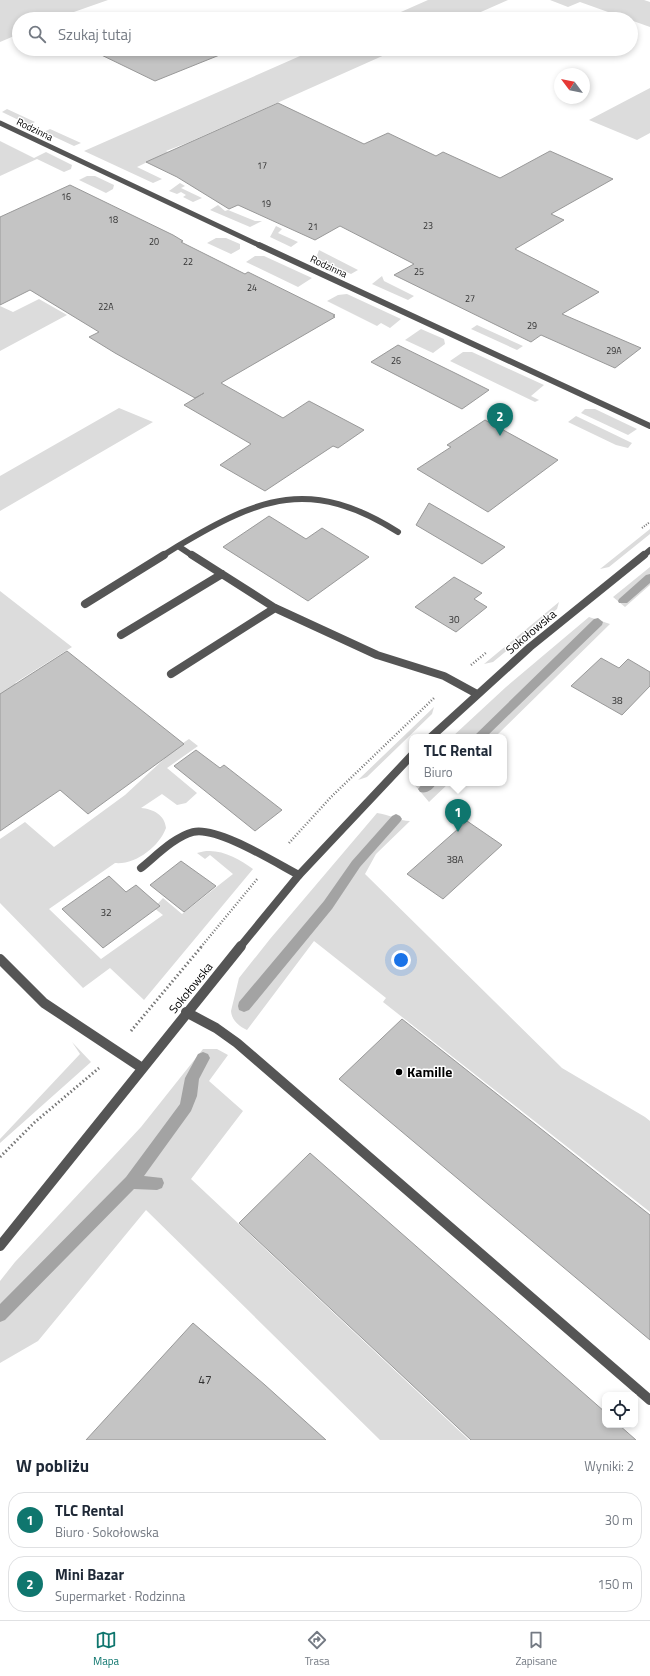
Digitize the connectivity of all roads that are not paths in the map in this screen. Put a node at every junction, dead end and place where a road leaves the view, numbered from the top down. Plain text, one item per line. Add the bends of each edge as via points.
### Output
1 (0, 123) edge
2 (650, 426) edge
3 (398, 532) dead end
4 (178, 546) junction
5 (650, 550) edge
6 (222, 574) junction
7 (85, 604) dead end
8 (275, 608) junction
9 (121, 635) dead end
10 (170, 674) dead end
11 (477, 694) junction
12 (434, 734) edge
13 (409, 759) edge
14 (141, 868) dead end
15 (299, 875) junction
16 (0, 959) edge
17 (186, 1012) junction
18 (142, 1068) junction
19 (0, 1246) edge
20 (650, 1400) edge

1 - 2 street, Rodzinna
3 - 4 street via 358,510 299,499 272,501 252,507 219,522
4 - 6 street
4 - 7 street
5 - 11 street, Sokołowska via 530,647
6 - 8 street
6 - 9 street
8 - 10 street
8 - 11 street via 366,651 444,676
11 - 12 street, Sokołowska
13 - 15 street, Sokołowska
14 - 15 street via 179,838 203,830 226,837
15 - 17 street, Sokołowska
16 - 18 street via 44,1003
17 - 18 street, Sokołowska
17 - 20 street via 237,1043
18 - 19 street, Sokołowska

